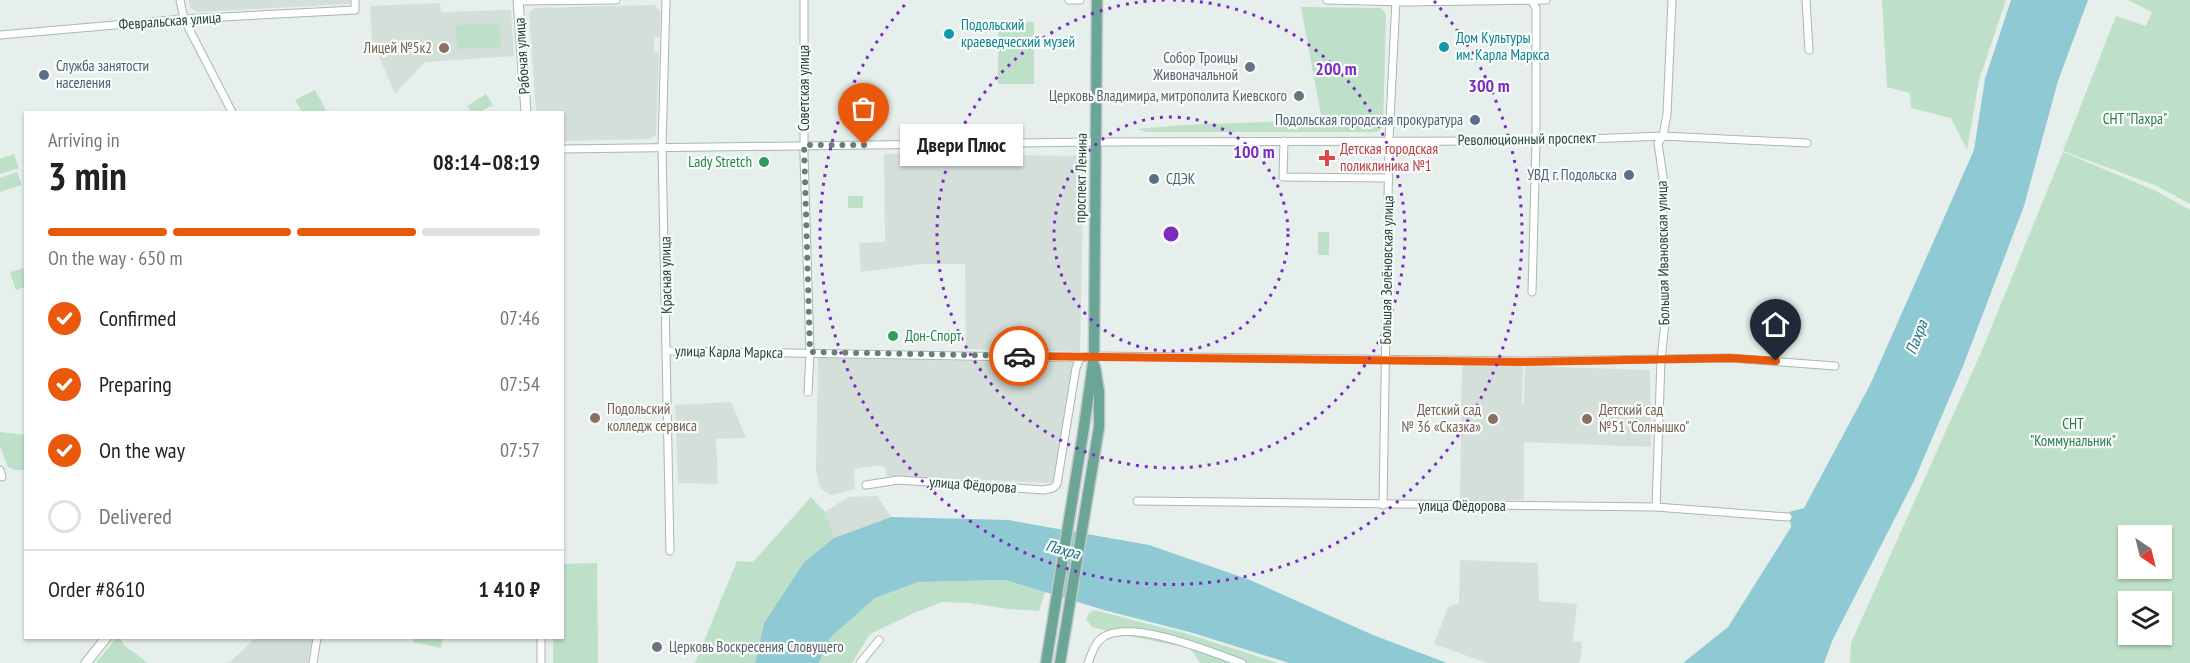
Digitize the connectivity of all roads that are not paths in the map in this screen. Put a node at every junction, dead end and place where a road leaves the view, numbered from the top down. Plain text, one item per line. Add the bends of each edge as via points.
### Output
1 (180, 0) edge
2 (355, 0) edge
3 (616, 0) edge
4 (666, 0) edge
5 (804, 0) edge
6 (1069, 0) edge
7 (1080, 0) edge
8 (1097, 0) edge
9 (1327, 0) edge
10 (1531, 0) edge
11 (1546, 0) edge
12 (1672, 0) edge
13 (1806, 0) edge
14 (518, 1) edge
15 (1396, 1) edge
16 (184, 19) junction
17 (0, 35) edge
18 (1809, 50) dead end
19 (231, 111) edge
20 (526, 111) edge
21 (1663, 136) junction
22 (1389, 140) junction
23 (1284, 141) junction
24 (1536, 141) junction
25 (1096, 142) junction
26 (1808, 143) dead end
27 (804, 145) junction
28 (663, 147) junction
29 (564, 149) edge
30 (1388, 178) junction
31 (1532, 292) dead end
32 (668, 351) junction
33 (810, 352) junction
34 (1094, 356) junction
35 (1080, 357) junction
36 (1661, 359) junction
37 (1385, 360) junction
38 (1835, 366) dead end
39 (808, 392) dead end
40 (866, 485) dead end
41 (1137, 501) dead end
42 (1383, 505) junction
43 (1656, 507) junction
44 (1788, 517) dead end
45 (670, 550) dead end
46 (105, 639) edge
47 (317, 639) edge
48 (541, 639) edge
49 (879, 640) dead end
50 (313, 661) edge
51 (86, 663) edge
52 (323, 663) edge
53 (541, 663) edge
54 (860, 663) edge
55 (1046, 663) edge
56 (1060, 663) edge
57 (1088, 663) edge
58 (1242, 663) edge

1 - 16 street
2 - 16 street, Февральская улица via 355,10
3 - 14 street
4 - 28 street, Красная улица
5 - 27 street, Советская улица
6 - 7 street
8 - 25 main road, проспект Ленина
9 - 15 street
10 - 11 street
10 - 15 street
10 - 24 street via 1536,8
12 - 21 street, Большая Ивановская улица
13 - 18 street
14 - 20 street, Рабочая улица
15 - 22 street, Большая Зелёновская улица
16 - 17 street, Февральская улица
16 - 19 street
21 - 24 street, Революционный проспект
21 - 26 street, Революционный проспект
21 - 36 street, Большая Ивановская улица via 1658,142 1663,177 1666,315
22 - 23 street, Революционный проспект
22 - 24 street, Революционный проспект
22 - 30 street, Большая Зелёновская улица
23 - 25 street, Революционный проспект
23 - 30 street via 1283,177
24 - 31 street
25 - 27 street, Революционный проспект
25 - 34 main road, проспект Ленина
27 - 28 street, Революционный проспект
27 - 33 street, Советская улица
28 - 29 street, Революционный проспект
28 - 32 street, Красная улица
30 - 37 street, Большая Зелёновская улица
32 - 33 street, улица Карла Маркса
32 - 45 street, Красная улица
33 - 35 street, улица Карла Маркса
33 - 39 street, Советская улица
34 - 35 street, улица Карла Маркса
34 - 37 street, улица Карла Маркса
34 - 55 main road, проспект Ленина
34 - 56 main road, проспект Ленина via 1099,427
35 - 40 street, улица Фёдорова via 1057,484 1053,488 898,480
36 - 37 street, улица Карла Маркса
36 - 38 street, улица Карла Маркса via 1730,358
36 - 43 street, Большая Ивановская улица
37 - 42 street, Большая Зелёновская улица
41 - 42 street, улица Фёдорова
42 - 43 street, улица Фёдорова
43 - 44 street, улица Фёдорова
46 - 51 street
47 - 50 street
48 - 53 street
49 - 54 street
50 - 52 street
57 - 58 street via 1095,644 1117,633 1168,638

